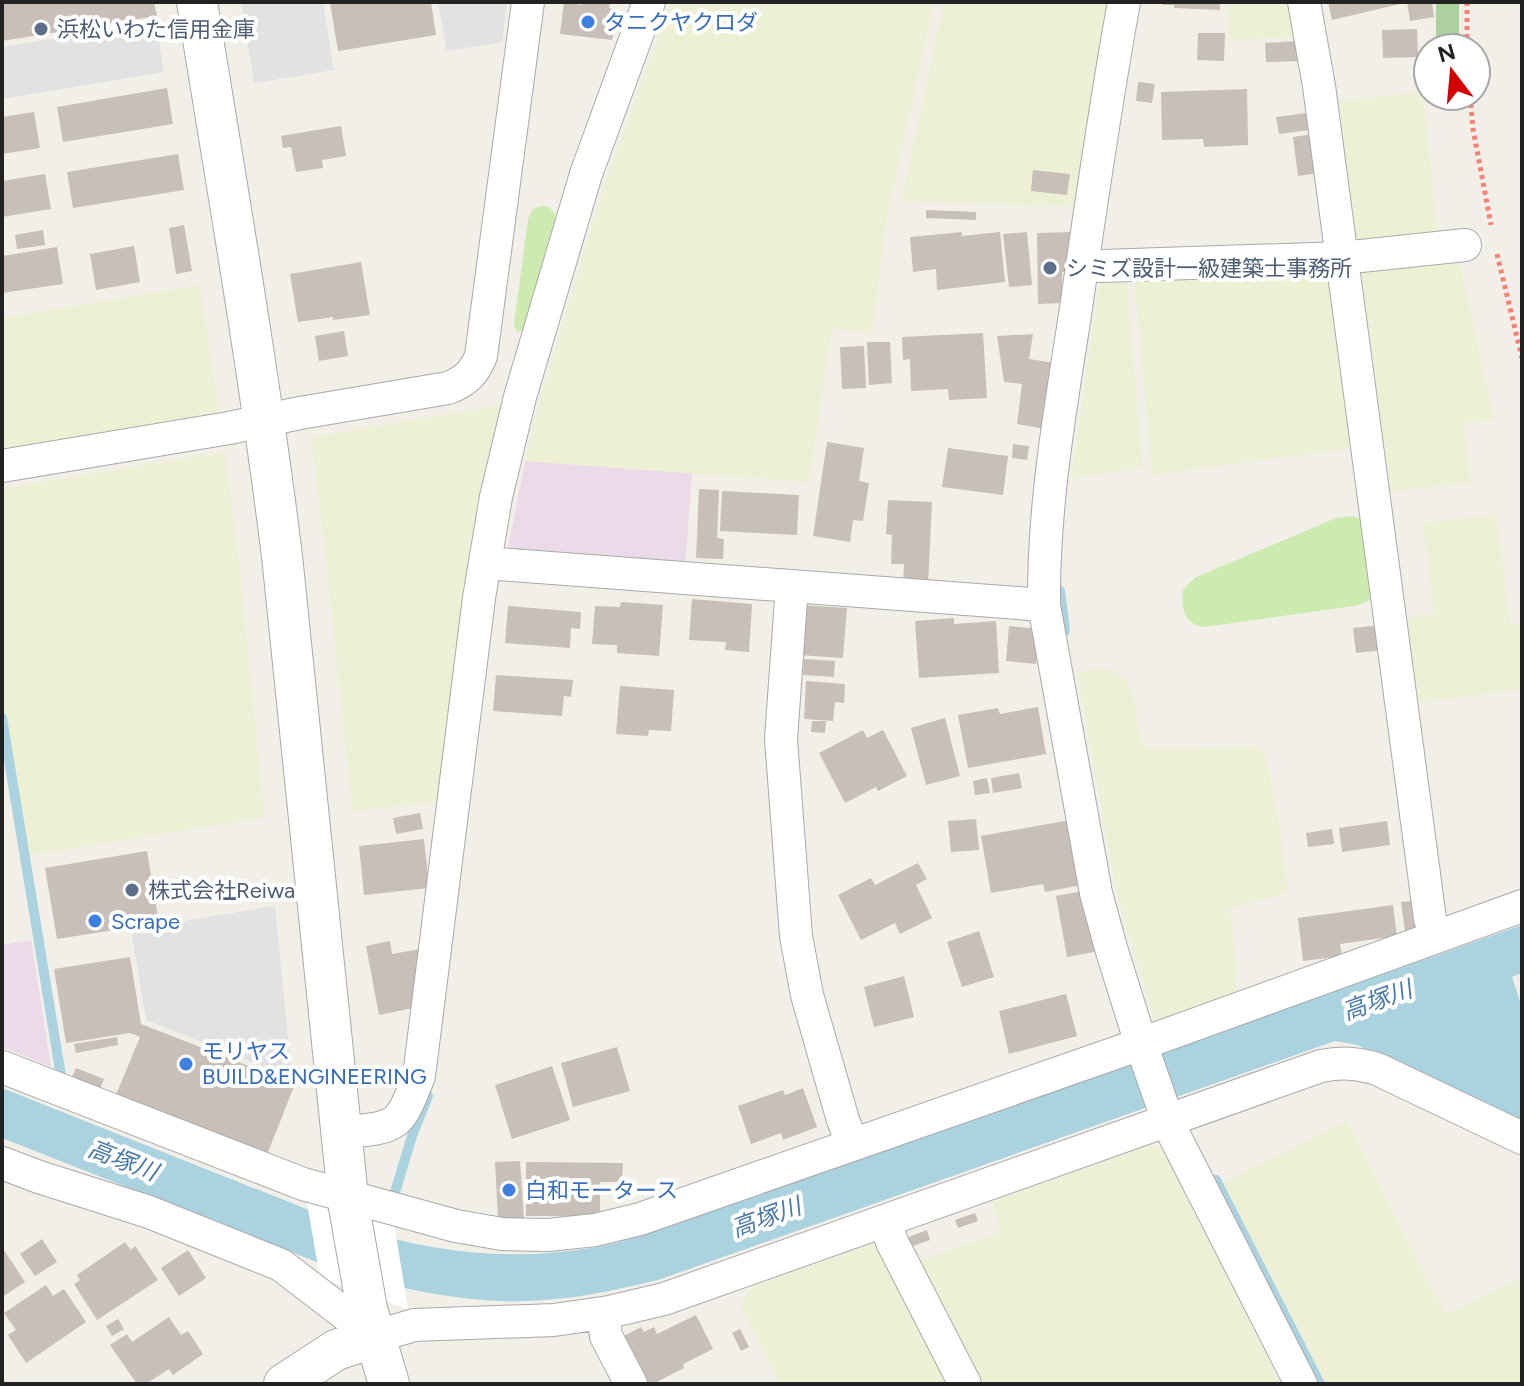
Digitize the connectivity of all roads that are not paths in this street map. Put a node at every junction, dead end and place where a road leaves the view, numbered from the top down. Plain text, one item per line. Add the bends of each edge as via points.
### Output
1 (197, 2) edge
2 (528, 2) edge
3 (649, 2) edge
4 (1124, 2) edge
5 (1304, 2) edge
6 (1465, 245) dead end
7 (1342, 258) junction
8 (1082, 264) junction
9 (265, 420) junction
10 (2, 466) edge
11 (485, 563) junction
12 (792, 586) junction
13 (1044, 605) junction
14 (1522, 906) edge
15 (1436, 936) junction
16 (1141, 1044) junction
17 (2, 1067) edge
18 (1166, 1114) junction
19 (342, 1133) junction
20 (1522, 1138) edge
21 (852, 1144) junction
22 (2, 1163) edge
23 (349, 1202) junction
24 (885, 1221) junction
25 (603, 1313) junction
26 (375, 1337) junction
27 (305, 1379) edge
28 (389, 1384) edge
29 (631, 1384) edge
30 (965, 1384) edge
31 (1301, 1384) edge

1 - 9 street
2 - 9 street via 475,371 448,388
3 - 11 street via 586,174 520,397
4 - 8 street
5 - 7 street
6 - 7 street
7 - 8 street
7 - 15 street
8 - 13 street via 1050,476
9 - 10 street
9 - 19 street
11 - 12 street
11 - 19 street via 419,1076 399,1119 388,1127
12 - 13 street
12 - 21 street via 781,739 796,936 807,995
13 - 16 street via 1090,866
14 - 15 street
15 - 16 street
16 - 18 street
16 - 21 street
17 - 23 street
18 - 20 street via 1321,1066 1359,1064
18 - 24 street
18 - 31 street
19 - 23 street
21 - 23 street via 595,1230 502,1234
22 - 26 street via 149,1212 281,1265
23 - 26 street
24 - 25 street via 664,1299
24 - 30 street
25 - 26 street via 414,1325
25 - 29 street via 606,1336
26 - 27 street via 336,1350
26 - 28 street

